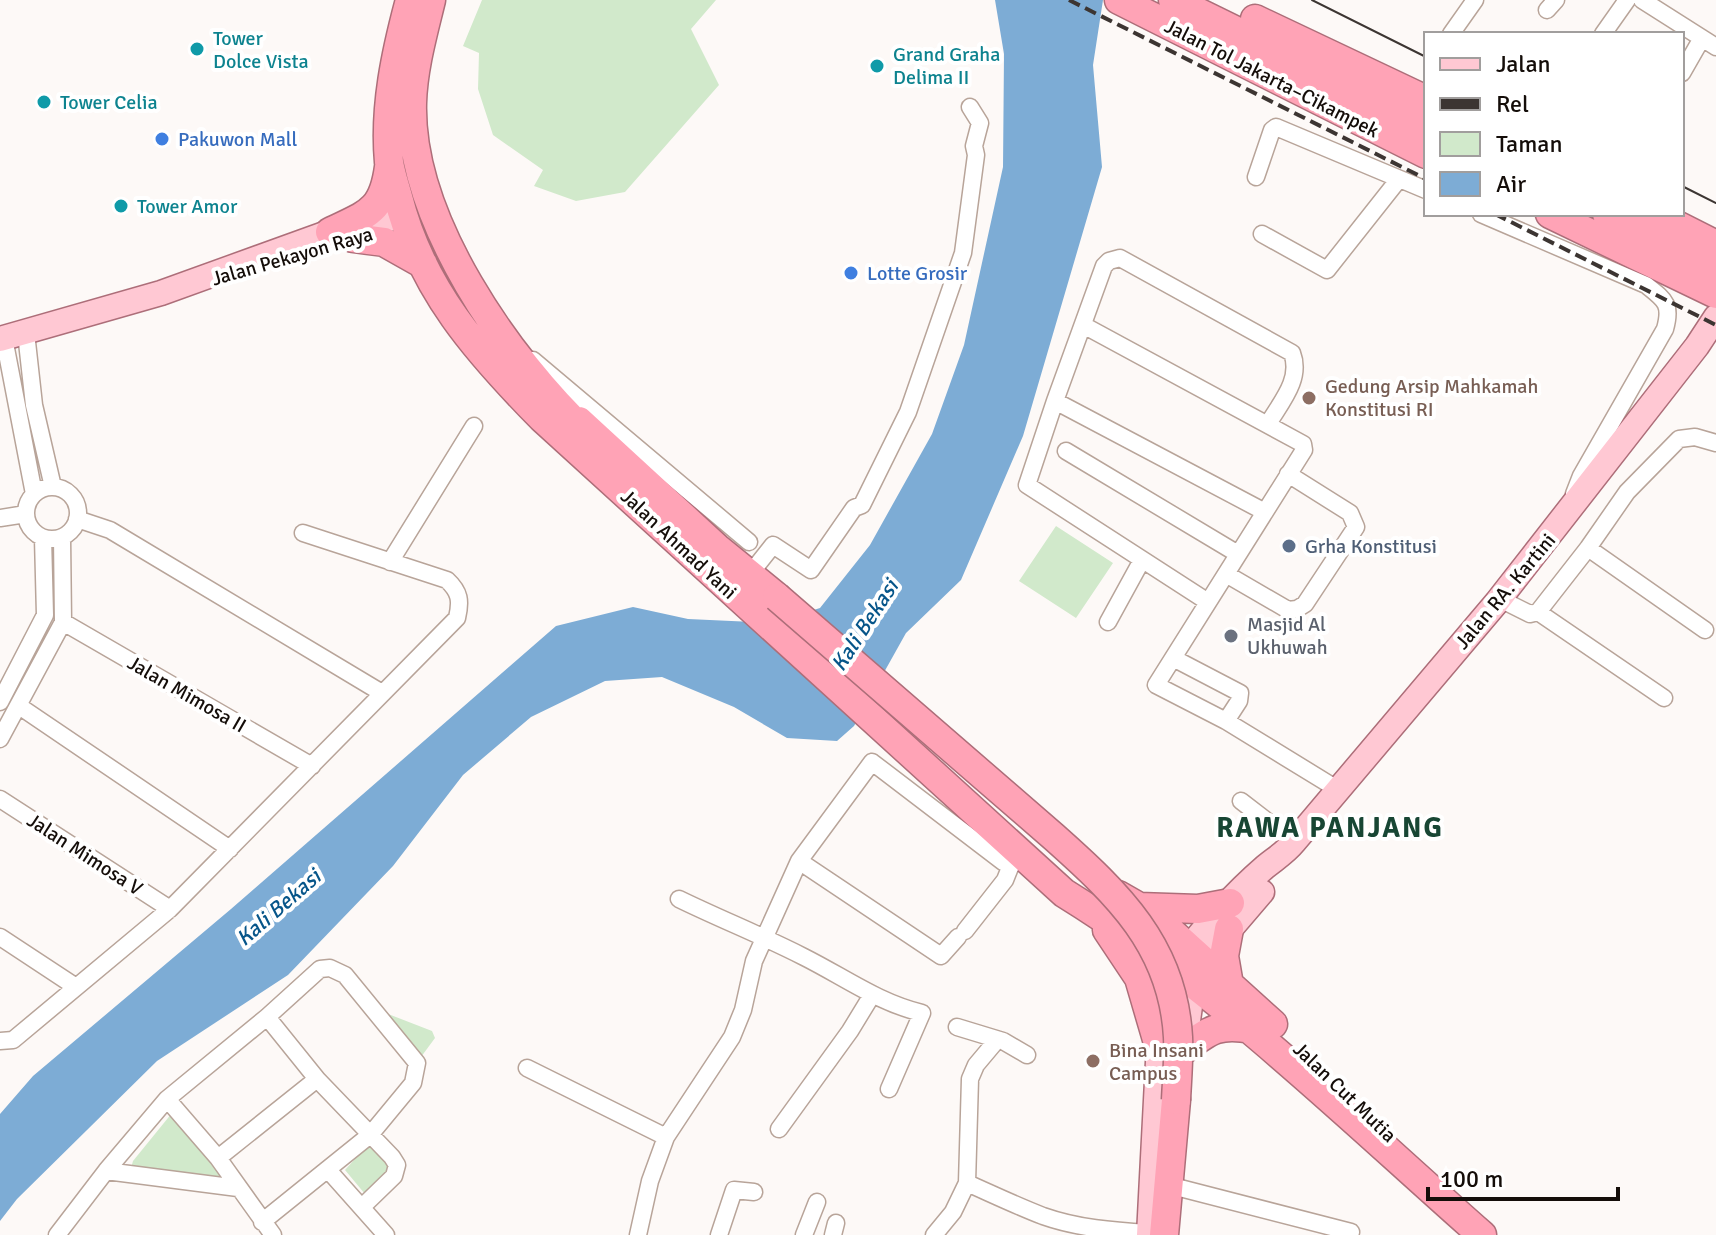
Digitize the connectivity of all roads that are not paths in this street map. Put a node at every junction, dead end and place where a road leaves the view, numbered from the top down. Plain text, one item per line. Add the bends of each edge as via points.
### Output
1 (410, 0) edge
2 (431, 0) edge
3 (1119, 0) edge
4 (1173, 0) edge
5 (1214, 0) edge
6 (1249, 0) edge
7 (1475, 0) edge
8 (1627, 0) edge
9 (1642, 0) edge
10 (1452, 32) edge
11 (1604, 32) edge
12 (424, 33) junction
13 (1709, 42) edge
14 (1684, 71) edge
15 (1424, 85) edge
16 (1424, 99) edge
17 (970, 107) dead end
18 (1424, 123) edge
19 (1424, 153) edge
20 (389, 163) junction
21 (1256, 177) dead end
22 (1399, 179) junction
23 (1424, 189) edge
24 (1684, 211) edge
25 (403, 216) junction
26 (1486, 216) edge
27 (1554, 216) edge
28 (1611, 216) edge
29 (1659, 216) edge
30 (1716, 227) edge
31 (1262, 234) dead end
32 (341, 235) junction
33 (1716, 245) edge
34 (423, 264) junction
35 (1716, 268) edge
36 (463, 275) junction
37 (1716, 294) edge
38 (1716, 317) edge
39 (493, 319) junction
40 (1083, 325) junction
41 (10, 337) edge
42 (511, 343) junction
43 (1055, 401) junction
44 (1268, 424) junction
45 (474, 426) dead end
46 (1716, 443) edge
47 (1066, 451) dead end
48 (1288, 474) junction
49 (53, 487) junction
50 (34, 494) junction
51 (1265, 512) junction
52 (26, 514) junction
53 (1566, 517) junction
54 (0, 518) edge
55 (77, 519) junction
56 (303, 533) dead end
57 (62, 537) junction
58 (43, 538) junction
59 (749, 542) dead end
60 (1588, 548) junction
61 (1238, 554) junction
62 (1142, 560) junction
63 (390, 562) junction
64 (750, 574) junction
65 (1226, 574) junction
66 (1500, 599) junction
67 (1208, 602) junction
68 (766, 604) junction
69 (1538, 612) junction
70 (63, 622) junction
71 (1108, 622) dead end
72 (1705, 630) dead end
73 (31, 644) junction
74 (47, 652) junction
75 (1173, 658) junction
76 (382, 693) junction
77 (1664, 698) dead end
78 (0, 702) edge
79 (19, 706) junction
80 (887, 721) junction
81 (1226, 721) junction
82 (0, 739) edge
83 (312, 766) junction
84 (1337, 789) junction
85 (0, 799) edge
86 (1241, 801) dead end
87 (230, 849) junction
88 (1288, 849) junction
89 (1014, 857) junction
90 (799, 861) junction
91 (679, 899) dead end
92 (1139, 907) junction
93 (170, 909) junction
94 (1096, 912) junction
95 (1230, 916) junction
96 (0, 937) edge
97 (765, 938) junction
98 (1189, 966) junction
99 (1229, 985) junction
100 (76, 987) junction
101 (872, 995) junction
102 (267, 1017) junction
103 (957, 1027) dead end
104 (1253, 1030) junction
105 (997, 1040) junction
106 (0, 1041) edge
107 (1171, 1051) junction
108 (1027, 1055) dead end
109 (527, 1068) dead end
110 (317, 1079) junction
111 (889, 1089) dead end
112 (167, 1099) junction
113 (779, 1129) dead end
114 (370, 1135) junction
115 (666, 1137) junction
116 (218, 1158) junction
117 (106, 1171) junction
118 (329, 1171) junction
119 (967, 1183) junction
120 (238, 1188) junction
121 (1180, 1188) junction
122 (754, 1192) dead end
123 (817, 1202) dead end
124 (362, 1207) junction
125 (268, 1228) edge
126 (1351, 1232) dead end
127 (58, 1234) edge
128 (1154, 1234) edge
129 (79, 1235) edge
130 (385, 1235) edge
131 (403, 1235) edge
132 (638, 1235) edge
133 (719, 1235) edge
134 (804, 1235) edge
135 (934, 1235) edge
136 (1178, 1235) edge
137 (1482, 1235) edge
138 (1502, 1235) edge

1 - 20 highway, Jalan Ahmad Yani via 390,96
2 - 12 highway, Jalan Ahmad Yani
3 - 19 highway, Jalan Tol Jakarta–Cikampek
4 - 18 highway
5 - 16 highway
6 - 15 highway
7 - 10 street
8 - 11 street
9 - 13 street
12 - 25 highway via 401,102 407,198
12 - 36 highway, Jalan Ahmad Yani via 412,101 416,153 429,198
13 - 14 street
17 - 64 street via 980,123 963,253 908,412 862,505 854,508 811,570 773,545
20 - 25 highway, Jalan Ahmad Yani
20 - 32 highway via 385,192 371,212
21 - 22 street via 1276,127
22 - 23 street
22 - 31 street via 1327,270
24 - 30 highway
25 - 32 main road, Jalan Pekayon Raya
25 - 34 highway, Jalan Ahmad Yani
25 - 36 highway via 425,233 443,264
26 - 53 street via 1646,285 1665,300 1669,314 1581,476
27 - 37 highway
28 - 35 highway
29 - 33 highway
32 - 34 highway via 384,242
32 - 41 main road, Jalan Pekayon Raya
34 - 68 highway, Jalan Ahmad Yani via 447,310 489,365 542,418
36 - 39 highway, Jalan Ahmad Yani
38 - 53 main road, Jalan RA. Kartini
39 - 42 highway
39 - 68 highway, Jalan Ahmad Yani via 507,344 573,421
40 - 43 street
40 - 44 street
40 - 44 street via 1104,266 1120,258 1292,353 1296,376
41 - 49 street via 34,405
41 - 50 street
42 - 59 street
42 - 64 highway via 580,422
43 - 51 street
43 - 62 street via 1027,485
44 - 48 street via 1303,444
45 - 63 street
46 - 60 street via 1679,439 1627,492
47 - 61 street
48 - 51 street
48 - 65 street via 1350,513 1356,527 1297,609 1288,610
49 - 50 street
49 - 55 street via 72,498
50 - 52 street
51 - 61 street
52 - 54 street
52 - 58 street via 34,533
53 - 66 main road, Jalan RA. Kartini
55 - 57 street
55 - 76 street via 110,530
56 - 63 street
57 - 58 street
57 - 70 street
58 - 73 street via 45,615
60 - 69 street
60 - 72 street
61 - 65 street
62 - 67 street
62 - 71 street
63 - 76 street via 447,580 461,602 457,618
64 - 68 highway
65 - 67 street
66 - 69 street via 1530,614
66 - 84 main road, Jalan RA. Kartini
67 - 75 street
68 - 80 highway, Jalan Ahmad Yani
68 - 128 highway, bridge via 1074,855 1148,937 1166,974 1178,1039 1176,1100
69 - 77 street
70 - 74 street
70 - 83 street, Jalan Mimosa II
73 - 74 street
73 - 78 street
74 - 79 street
75 - 81 street via 1240,693
75 - 81 street via 1156,685
76 - 83 street
79 - 82 street
79 - 87 street
80 - 89 highway, Jalan Ahmad Yani
80 - 92 highway, Jalan Ahmad Yani via 1085,873
81 - 84 street
83 - 87 street
84 - 88 main road, Jalan RA. Kartini
85 - 93 street, Jalan Mimosa V
86 - 88 street
87 - 93 street
88 - 95 main road, Jalan RA. Kartini via 1275,876
89 - 90 street via 1005,880 941,956
89 - 90 street via 1003,862 872,762
89 - 94 highway, Jalan Ahmad Yani
90 - 97 street
91 - 97 street
92 - 95 highway
92 - 98 highway, Jalan Ahmad Yani
93 - 100 street
94 - 98 highway, Jalan Ahmad Yani
94 - 107 highway via 1139,978
95 - 98 main road, Jalan RA. Kartini
95 - 99 highway via 1224,956
96 - 100 street
97 - 101 street
97 - 115 street via 732,1037
98 - 99 highway, Jalan Cut Mutia
98 - 104 highway, Jalan Cut Mutia
98 - 107 main road
99 - 138 highway, Jalan Cut Mutia
100 - 106 street via 13,1040
101 - 111 street via 922,1013
101 - 113 street
102 - 110 street
102 - 112 street
102 - 114 street via 320,969 345,975 417,1063 413,1083
103 - 105 street
104 - 107 highway via 1215,1027
104 - 137 highway, Jalan Cut Mutia
105 - 108 street
105 - 119 street via 970,1079
107 - 121 main road
107 - 128 main road
109 - 115 street
110 - 114 street
110 - 116 street
112 - 116 street
112 - 117 street
114 - 118 street
114 - 124 street via 392,1157 397,1171
115 - 132 street
116 - 120 street
117 - 120 street
117 - 127 street
118 - 124 street
118 - 125 street
119 - 128 street via 1043,1216
119 - 135 street
120 - 125 street
121 - 126 street
121 - 136 main road
122 - 133 street via 734,1190
123 - 134 street
124 - 130 street
127 - 129 street
130 - 131 street

